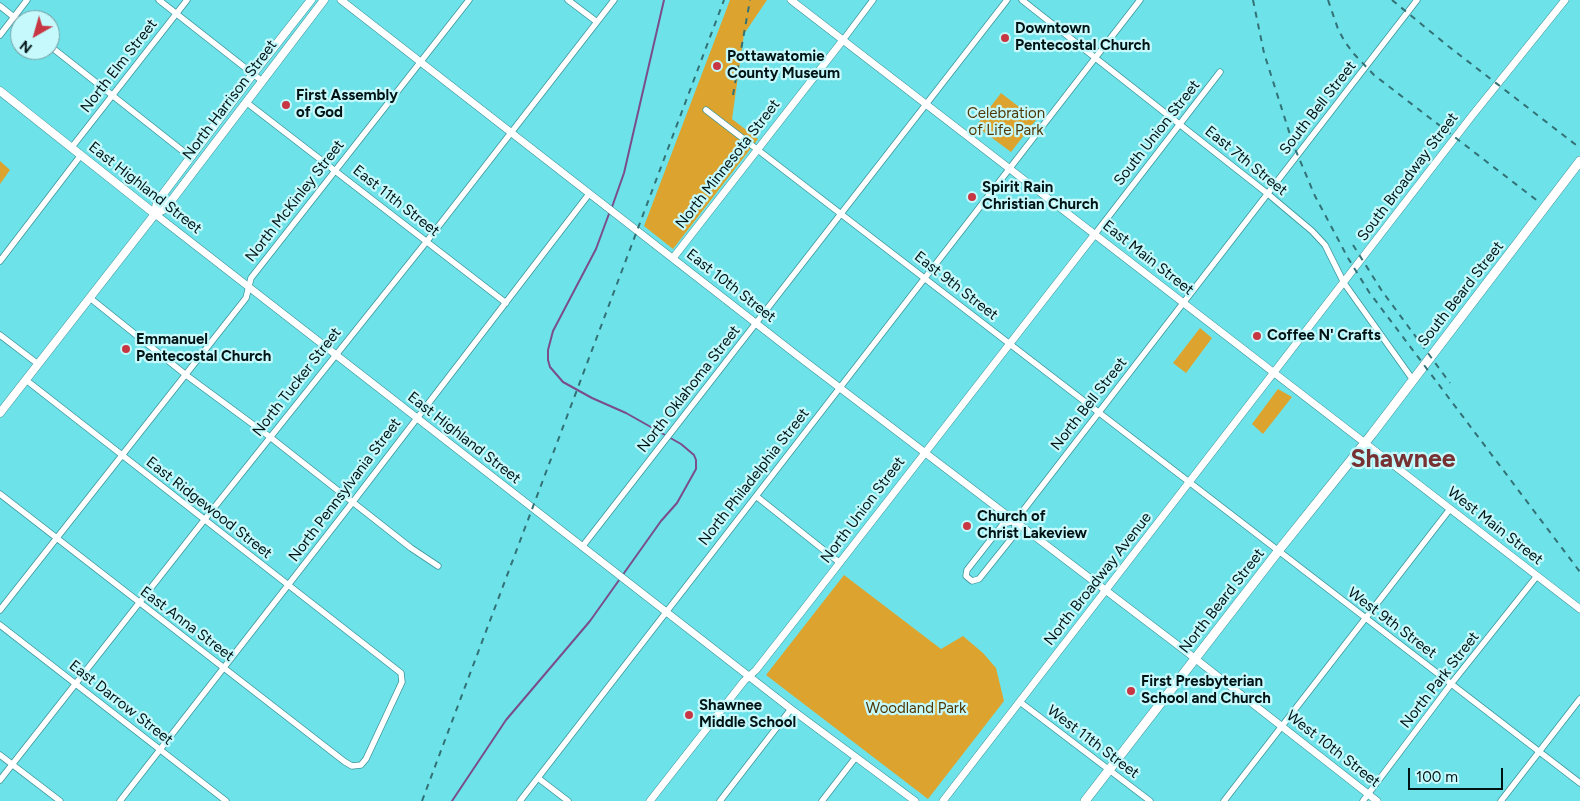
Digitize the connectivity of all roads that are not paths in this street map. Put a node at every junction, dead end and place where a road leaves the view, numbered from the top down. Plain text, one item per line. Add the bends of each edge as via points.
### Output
1 (27, 0) edge
2 (159, 0) edge
3 (188, 0) edge
4 (311, 0) edge
5 (324, 0) edge
6 (340, 0) edge
7 (469, 0) edge
8 (568, 0) edge
9 (614, 0) edge
10 (791, 0) edge
11 (873, 0) edge
12 (1007, 0) edge
13 (1022, 0) edge
14 (1140, 0) edge
15 (1418, 0) edge
16 (1565, 0) edge
17 (0, 6) edge
18 (19, 10) edge
19 (10, 14) edge
20 (176, 14) junction
21 (10, 22) edge
22 (597, 22) junction
23 (0, 35) edge
24 (843, 40) junction
25 (60, 54) edge
26 (1096, 58) junction
27 (420, 62) junction
28 (1220, 72) dead end
29 (253, 74) junction
30 (262, 81) junction
31 (0, 91) edge
32 (112, 95) junction
33 (246, 102) junction
34 (926, 104) junction
35 (706, 110) dead end
36 (1180, 124) junction
37 (511, 132) junction
38 (72, 148) junction
39 (757, 149) junction
40 (81, 155) junction
41 (192, 156) junction
42 (1580, 161) edge
43 (1009, 168) junction
44 (335, 170) junction
45 (590, 194) junction
46 (1268, 194) junction
47 (155, 214) junction
48 (842, 214) junction
49 (1095, 234) junction
50 (427, 241) junction
51 (673, 258) junction
52 (0, 261) edge
53 (925, 278) junction
54 (1344, 283) junction
55 (248, 286) junction
56 (90, 298) junction
57 (506, 303) junction
58 (1184, 303) junction
59 (756, 323) junction
60 (0, 334) edge
61 (1009, 344) junction
62 (336, 354) junction
63 (38, 364) junction
64 (1274, 373) junction
65 (186, 375) junction
66 (26, 380) junction
67 (1413, 380) junction
68 (839, 387) junction
69 (0, 413) edge
70 (1099, 413) junction
71 (416, 418) junction
72 (270, 438) junction
73 (1365, 443) junction
74 (924, 452) junction
75 (122, 456) junction
76 (1190, 482) junction
77 (0, 494) edge
78 (756, 496) junction
79 (352, 503) junction
80 (1450, 509) junction
81 (205, 519) junction
82 (1015, 521) junction
83 (56, 539) junction
84 (582, 547) junction
85 (1278, 551) junction
86 (840, 563) junction
87 (438, 566) dead end
88 (1537, 576) junction
89 (288, 586) junction
90 (1106, 591) junction
91 (138, 603) junction
92 (1580, 609) edge
93 (0, 610) edge
94 (666, 611) junction
95 (1365, 619) junction
96 (0, 625) edge
97 (1195, 659) junction
98 (224, 668) junction
99 (750, 676) junction
100 (76, 684) junction
101 (1452, 684) junction
102 (1580, 699) edge
103 (1020, 702) junction
104 (791, 708) junction
105 (1281, 727) junction
106 (160, 749) junction
107 (1539, 751) junction
108 (0, 755) edge
109 (856, 757) junction
110 (12, 764) junction
111 (361, 765) joint
112 (1110, 770) junction
113 (538, 778) junction
114 (0, 780) edge
115 (1580, 782) edge
116 (1368, 794) junction
117 (60, 801) edge
118 (120, 801) edge
119 (226, 801) edge
120 (520, 801) edge
121 (568, 801) edge
122 (650, 801) edge
123 (720, 801) edge
124 (822, 801) edge
125 (915, 801) edge
126 (943, 801) edge
127 (1086, 801) edge
128 (1150, 801) edge
129 (1224, 801) edge
130 (1363, 801) edge
131 (1377, 801) edge
132 (1501, 801) edge

1 - 18 street
2 - 20 street
3 - 20 street, North Elm Street
4 - 29 main road, North Harrison Street
5 - 30 main road, North Harrison Street
6 - 27 street, East 10th Street
7 - 27 street, North McKinley Street
8 - 22 street
9 - 22 street, North Tucker Street
10 - 24 street, East Main Street
11 - 24 street
12 - 34 street, North Oklahoma Street
13 - 26 street, East 7th Street
14 - 26 street, North Philadelphia Street
15 - 46 street, South Bell Street
16 - 54 street, South Broadway Street
17 - 19 street
20 - 29 street
20 - 32 street, North Elm Street
21 - 23 street
22 - 37 street, North Tucker Street
24 - 34 street, East Main Street
24 - 39 street, North Minnesota Street
25 - 32 street
26 - 36 street, East 7th Street
26 - 43 street, North Philadelphia Street
27 - 37 street, East 10th Street
27 - 44 street, North McKinley Street
28 - 36 street, South Union Street
29 - 30 street
29 - 41 main road, North Harrison Street
30 - 33 main road, North Harrison Street
31 - 38 main road, East Highland Street
32 - 38 street, North Elm Street
32 - 41 street
33 - 44 street, East 11th Street
33 - 47 main road, North Harrison Street via 165,209
34 - 43 street, East Main Street
34 - 48 street, North Oklahoma Street
35 - 39 street, East 9th Street
36 - 46 street, East 7th Street
36 - 49 street, South Union Street
37 - 45 street, East 10th Street
37 - 50 street, North Tucker Street
38 - 40 main road, East Highland Street
39 - 48 street, East 9th Street
39 - 51 street, North Minnesota Street
40 - 47 main road, East Highland Street
40 - 52 street
41 - 47 main road, North Harrison Street via 157,202
42 - 67 main road, South Beard Street
43 - 49 street, East Main Street
43 - 53 street, North Philadelphia Street
44 - 50 street, East 11th Street
44 - 55 street, North McKinley Street
45 - 51 street, East 10th Street
45 - 57 street, North Pennsylvania Street
46 - 54 street, East 7th Street via 1325,245
46 - 58 street, South Bell Street
47 - 55 street, East Highland Street
47 - 56 main road, North Harrison Street
48 - 53 street, East 9th Street
48 - 59 street, North Oklahoma Street
49 - 58 street, East Main Street
49 - 61 street, North Union Street
50 - 57 street, East 11th Street
50 - 62 street, North Tucker Street
51 - 59 street, East 10th Street
53 - 61 street, East 9th Street
53 - 68 street, North Philadelphia Street
54 - 64 street, South Broadway Street
54 - 67 street, East 7th Street
55 - 62 street, East Highland Street
55 - 65 street, North McKinley Street via 246,298
56 - 63 main road, North Harrison Street
56 - 65 street
57 - 71 street, North Pennsylvania Street
58 - 64 street, East Main Street
58 - 70 street, North Bell Street
59 - 68 street, East 10th Street
59 - 84 street, North Oklahoma Street
60 - 63 street
61 - 70 street, East 9th Street
61 - 74 street, North Union Street
62 - 71 street, East Highland Street
62 - 72 street, North Tucker Street
63 - 66 main road, North Harrison Street
64 - 73 street, West Main Street
64 - 76 street, North Broadway Avenue
65 - 72 street
65 - 75 street, North McKinley Street
66 - 69 main road, North Harrison Street
66 - 75 street, East Ridgewood Street
67 - 73 main road, South Beard Street
68 - 74 street, East 10th Street
68 - 78 street, North Philadelphia Street
70 - 76 street, East 9th Street
70 - 82 street, North Bell Street
71 - 79 street, North Pennsylvania Street
71 - 84 street, East Highland Street
72 - 79 street
72 - 81 street, North Tucker Street
73 - 80 street, West Main Street
73 - 85 main road, North Beard Street
74 - 82 street, East 10th Street
74 - 86 street, North Union Street
75 - 81 street, East Ridgewood Street
75 - 83 street, North McKinley Street
76 - 85 street, West 9th Street
76 - 90 street, North Broadway Avenue
77 - 83 street, East Anna Street
78 - 86 street
78 - 94 street, North Philadelphia Street
79 - 87 street
79 - 89 street, North Pennsylvania Street
80 - 88 street, West Main Street
80 - 95 street
81 - 89 street, East Ridgewood Street
81 - 91 street, North Tucker Street
82 - 82 street, North Bell Street via 1003,524 967,570 966,576 972,581 979,579 1015,534
82 - 90 street, East 10th Street
83 - 91 street, East Anna Street
83 - 93 street, North McKinley Street
84 - 94 street, East Highland Street
85 - 95 street, West 9th Street
85 - 97 main road, North Beard Street
86 - 99 street, North Union Street
88 - 92 street, West Main Street
88 - 101 street, North Park Street
89 - 98 street, North Pennsylvania Street
89 - 111 street, East Ridgewood Street via 401,674 402,682
90 - 97 street, West 10th Street
90 - 103 street, North Broadway Avenue
91 - 98 street, East Anna Street
91 - 100 street, North Tucker Street
94 - 99 street, East Highland Street
94 - 113 street, North Philadelphia Street
95 - 101 street, West 9th Street
95 - 105 street
96 - 100 street, East Darrow Street
97 - 105 street, West 10th Street
97 - 112 main road, North Beard Street
98 - 106 street, North Pennsylvania Street
98 - 111 street, East Anna Street via 345,762 352,766
99 - 104 street, East Highland Street
99 - 122 street, North Union Street
100 - 106 street, East Darrow Street
100 - 110 street, North Tucker Street
101 - 107 street, West 9th Street
101 - 116 street, North Park Street
102 - 107 street
103 - 112 street, West 11th Street
103 - 126 street, North Broadway Avenue
104 - 109 street, East Highland Street
104 - 123 street
105 - 116 street, West 10th Street
105 - 129 street
106 - 118 street, North Pennsylvania Street
106 - 119 street, East Darrow Street
107 - 115 street, West 9th Street
107 - 132 street
108 - 110 street
109 - 124 street
109 - 125 street, East Highland Street
110 - 114 street, North Tucker Street
110 - 117 street
112 - 127 main road, North Beard Street
112 - 128 street, West 11th Street
113 - 120 street, North Philadelphia Street
113 - 121 street
116 - 130 street, North Park Street
116 - 131 street, West 10th Street

